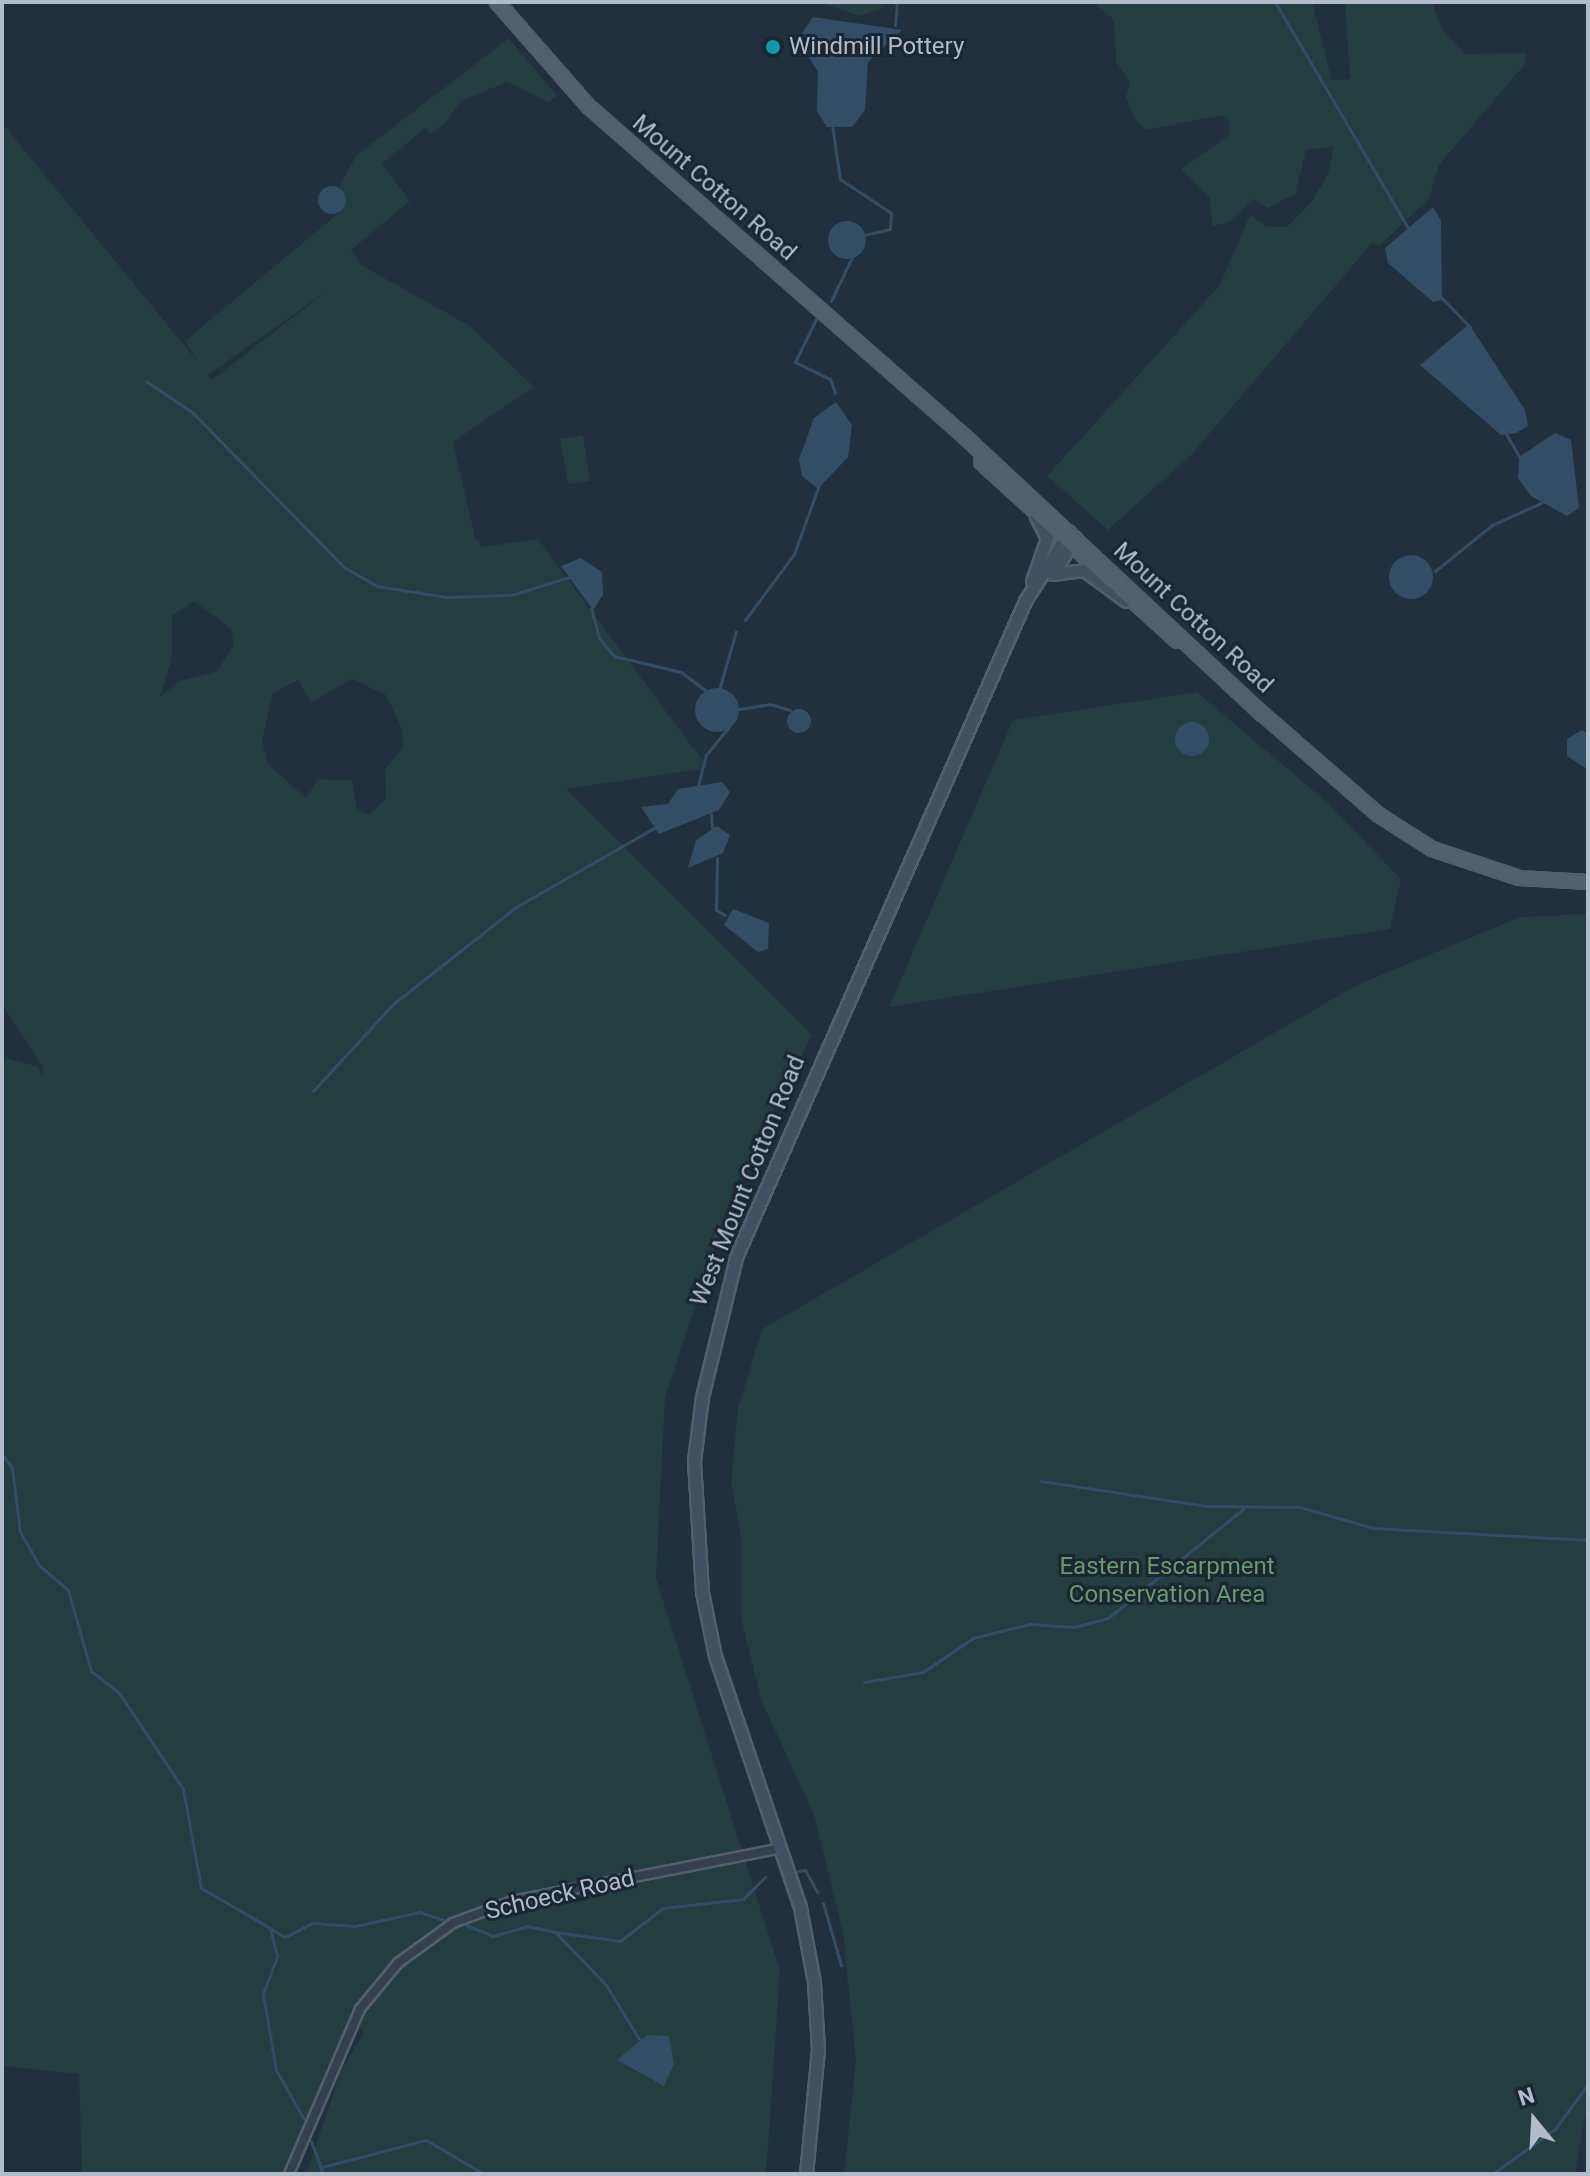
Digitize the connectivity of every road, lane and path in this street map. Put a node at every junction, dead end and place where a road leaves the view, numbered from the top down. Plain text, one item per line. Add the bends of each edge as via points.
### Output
1 (497, 2) edge
2 (914, 395) junction
3 (1034, 514) junction
4 (1069, 539) junction
5 (1052, 574) junction
6 (1024, 606) junction
7 (1152, 620) junction
8 (1262, 714) junction
9 (1588, 882) edge
10 (781, 1848) junction
11 (289, 2174) edge
12 (806, 2174) edge

1 - 2 main road, Mount Cotton Road via 588,106
2 - 3 main road, Mount Cotton Road
2 - 4 main road, Mount Cotton Road
3 - 4 main road, Mount Cotton Road
3 - 6 main road via 1047,538
4 - 5 main road
4 - 6 main road
4 - 7 main road, Mount Cotton Road
4 - 8 main road, Mount Cotton Road
5 - 6 main road
5 - 7 main road via 1084,570
6 - 10 main road, West Mount Cotton Road via 828,1044 714,1326 694,1461 702,1592 715,1656
7 - 8 main road, Mount Cotton Road
8 - 9 main road, Mount Cotton Road via 1379,815 1432,849 1519,878
10 - 11 street, Schoeck Road via 512,1901 453,1923 398,1963 360,2009
10 - 12 main road, West Mount Cotton Road via 814,1982 818,2050

